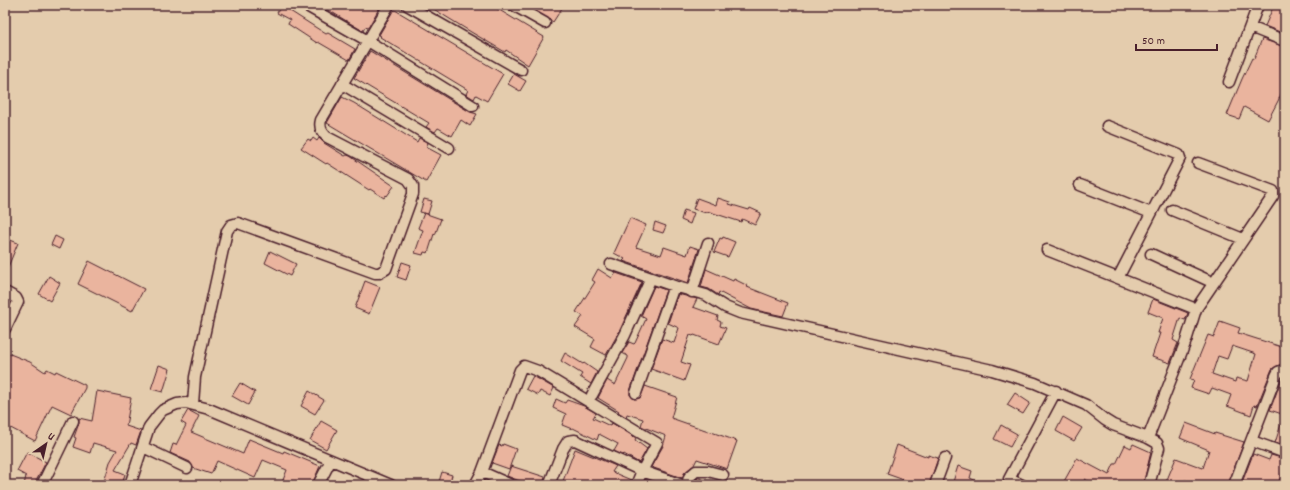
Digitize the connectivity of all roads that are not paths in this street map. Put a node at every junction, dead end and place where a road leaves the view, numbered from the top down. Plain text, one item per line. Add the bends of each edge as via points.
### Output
1 (305, 5) edge
2 (389, 5) edge
3 (407, 5) edge
4 (513, 5) edge
5 (1258, 5) edge
6 (544, 23) dead end
7 (1250, 27) junction
8 (368, 41) junction
9 (1285, 41) edge
10 (521, 70) dead end
11 (1229, 82) dead end
12 (342, 84) junction
13 (473, 106) dead end
14 (1107, 126) dead end
15 (449, 148) dead end
16 (1198, 163) dead end
17 (1080, 186) dead end
18 (1172, 210) dead end
19 (1151, 213) junction
20 (1243, 239) junction
21 (708, 243) dead end
22 (1047, 250) dead end
23 (1151, 254) dead end
24 (611, 264) dead end
25 (651, 278) junction
26 (1118, 278) junction
27 (1214, 283) junction
28 (674, 286) junction
29 (5, 292) edge
30 (692, 292) junction
31 (1196, 309) junction
32 (5, 329) edge
33 (1285, 372) edge
34 (1056, 391) junction
35 (636, 393) dead end
36 (592, 395) dead end
37 (193, 404) junction
38 (73, 421) dead end
39 (1148, 438) junction
40 (1252, 441) junction
41 (143, 447) junction
42 (1285, 453) edge
43 (945, 458) dead end
44 (331, 460) junction
45 (187, 468) dead end
46 (642, 471) junction
47 (482, 472) junction
48 (723, 475) dead end
49 (1008, 482) edge
50 (42, 485) edge
51 (130, 485) edge
52 (318, 485) edge
53 (391, 485) edge
54 (475, 485) edge
55 (512, 485) edge
56 (549, 485) edge
57 (636, 485) edge
58 (682, 485) edge
59 (687, 485) edge
60 (935, 485) edge
61 (1022, 485) edge
62 (1149, 485) edge
63 (1234, 485) edge

1 - 8 street
2 - 8 street
3 - 10 street
4 - 6 street
5 - 7 street
7 - 9 street
7 - 11 street
8 - 12 street
8 - 13 street
12 - 15 street
12 - 37 street via 321,120 323,133 408,179 413,186 413,194 386,269 375,273 238,223 231,224 227,231 195,377
14 - 19 street via 1179,156
16 - 20 street via 1273,191 1273,196
17 - 19 street
18 - 20 street
19 - 26 street
20 - 27 street
21 - 30 street
22 - 26 street
23 - 27 street
24 - 25 street
25 - 28 street
25 - 36 street via 625,335
26 - 31 street
27 - 31 street
28 - 30 street
28 - 35 street
29 - 32 street via 16,298 18,304
30 - 34 street via 706,295 740,313 992,370
31 - 39 street
33 - 40 street via 1278,372 1276,376
34 - 39 street via 1086,404 1113,425
34 - 49 street
37 - 41 street via 177,404 163,410 152,422
37 - 44 street via 209,408
38 - 50 street
39 - 62 street via 1157,443 1159,448
40 - 42 street
40 - 63 street
41 - 45 street
41 - 51 street
43 - 60 street
44 - 52 street
44 - 53 street
46 - 47 street via 657,442 538,371 524,366 520,370
46 - 56 street via 580,441 571,440 563,449
46 - 57 street
46 - 58 street
47 - 54 street
47 - 55 street
48 - 59 street via 696,471 689,477
49 - 61 street

